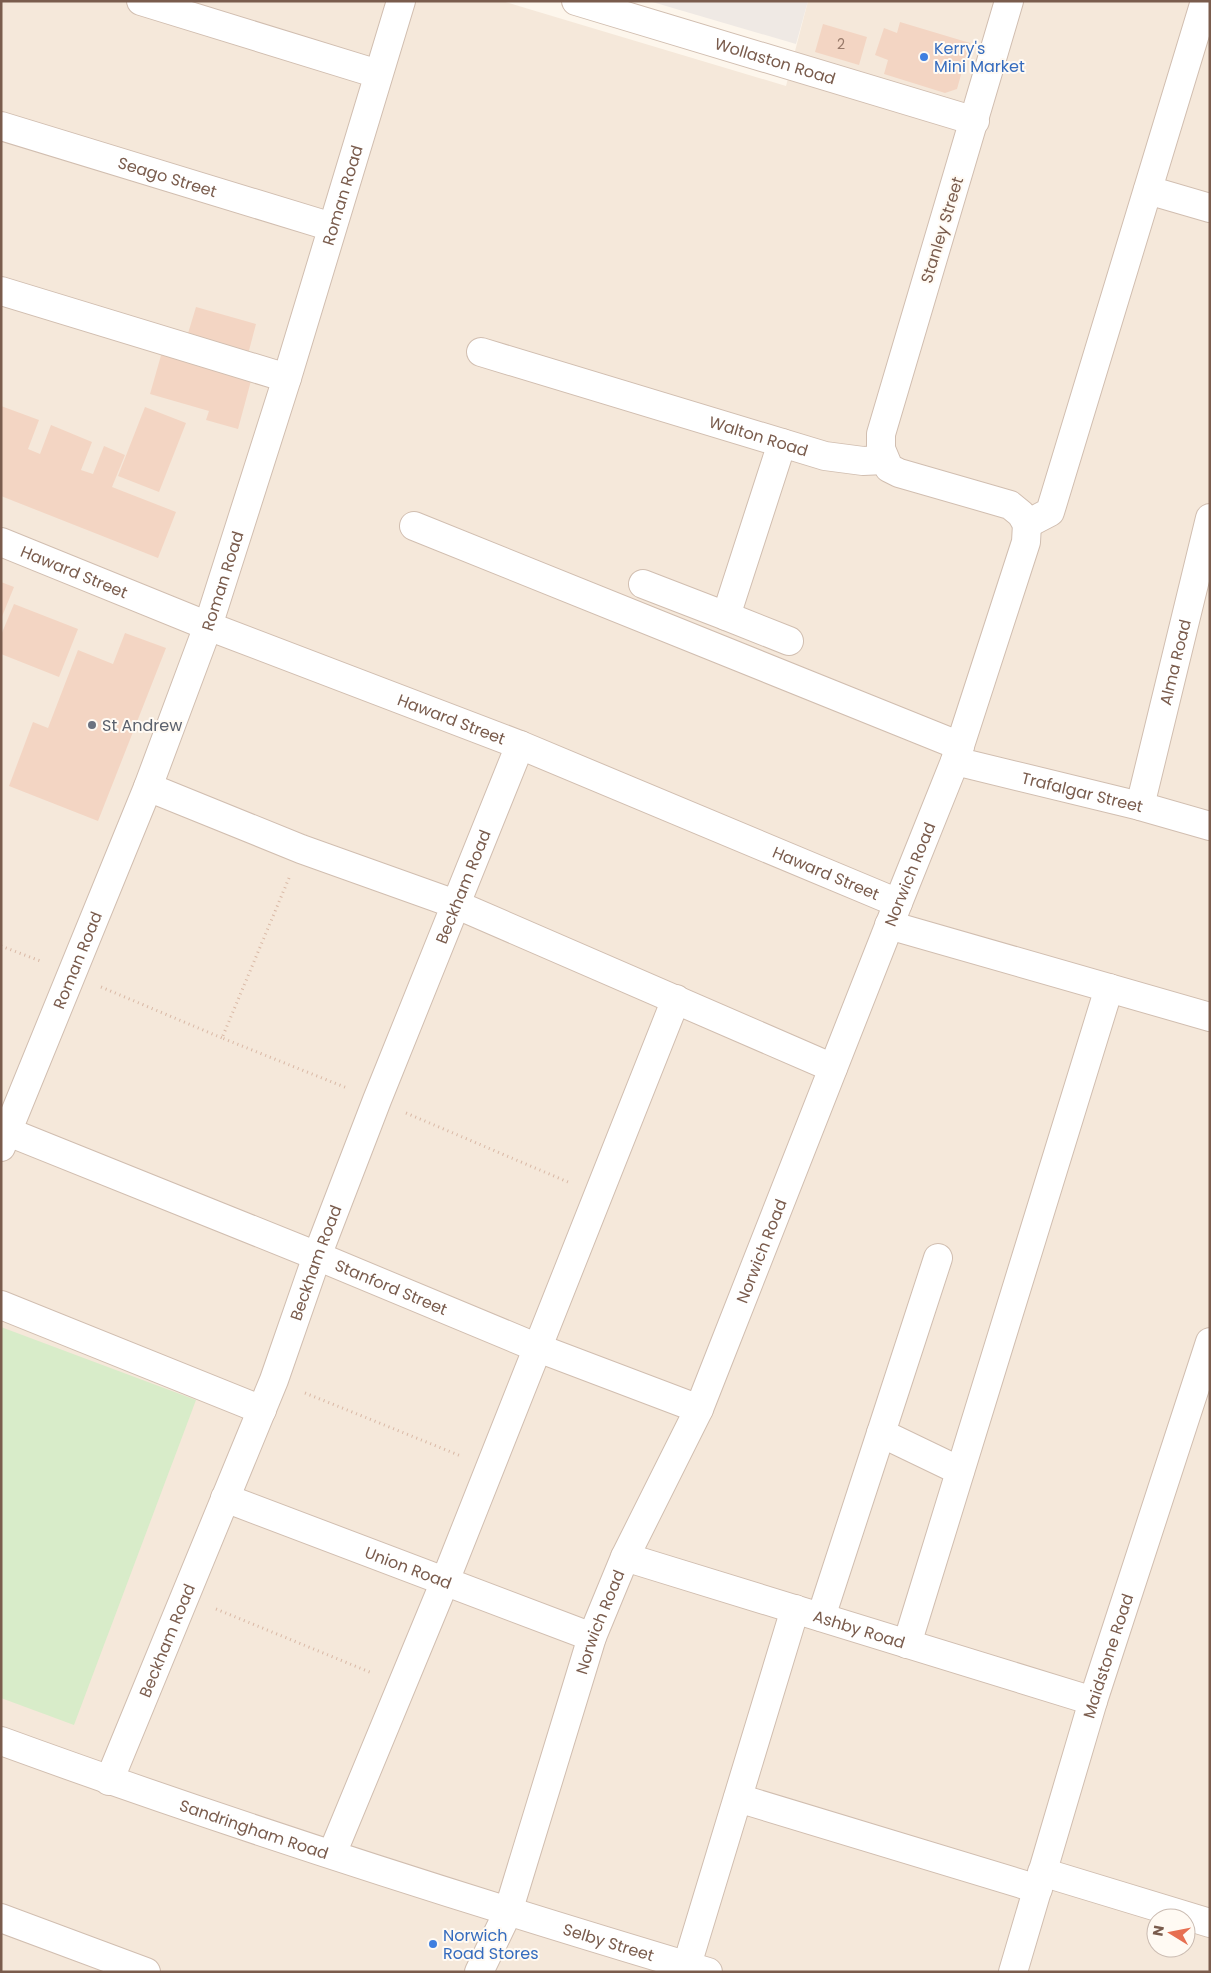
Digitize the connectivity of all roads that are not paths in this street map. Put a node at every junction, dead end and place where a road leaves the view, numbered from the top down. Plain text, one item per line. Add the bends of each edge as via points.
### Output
1 (140, 1) edge
2 (401, 1) edge
3 (576, 1) edge
4 (1010, 1) edge
5 (1205, 1) edge
6 (378, 74) junction
7 (975, 122) junction
8 (1, 126) edge
9 (1148, 190) junction
10 (1210, 208) edge
11 (332, 227) junction
12 (1, 291) edge
13 (481, 352) dead end
14 (287, 378) junction
15 (782, 443) junction
16 (884, 460) junction
17 (1210, 518) edge
18 (1027, 524) junction
19 (414, 526) dead end
20 (1, 542) edge
21 (644, 584) dead end
22 (726, 616) junction
23 (208, 626) junction
24 (789, 641) dead end
25 (520, 745) junction
26 (958, 754) junction
27 (148, 787) junction
28 (1140, 806) junction
29 (1210, 826) edge
30 (455, 904) junction
31 (894, 914) junction
32 (1109, 988) junction
33 (676, 999) junction
34 (1210, 1016) edge
35 (833, 1068) junction
36 (3, 1136) edge
37 (316, 1256) junction
38 (938, 1258) dead end
39 (1, 1305) edge
40 (1210, 1342) edge
41 (538, 1348) junction
42 (699, 1409) junction
43 (262, 1410) junction
44 (881, 1432) junction
45 (960, 1471) junction
46 (225, 1498) junction
47 (625, 1557) junction
48 (445, 1581) junction
49 (795, 1609) junction
50 (821, 1617) junction
51 (592, 1637) junction
52 (908, 1644) junction
53 (1093, 1701) junction
54 (1, 1741) edge
55 (109, 1781) junction
56 (738, 1798) junction
57 (332, 1854) junction
58 (1040, 1880) junction
59 (508, 1912) junction
60 (1, 1918) edge
61 (1210, 1923) edge
62 (697, 1969) edge
63 (146, 1972) edge
64 (479, 1972) edge
65 (1013, 1972) edge

1 - 6 street
2 - 6 street, Roman Road
3 - 7 street, Wollaston Road
4 - 7 street, Stanley Street
5 - 9 street
6 - 11 street, Roman Road
7 - 16 street, Stanley Street via 882,434
8 - 11 street, Seago Street
9 - 10 street
9 - 18 street via 1050,512
11 - 14 street, Roman Road
12 - 14 street
13 - 15 street, Walton Road
14 - 23 street, Roman Road
15 - 16 street, Walton Road via 825,456 863,462
15 - 22 street
16 - 18 street via 889,468 899,473 1010,505
17 - 28 street, Alma Road
18 - 26 street, Norwich Road via 1026,542
19 - 26 street, Trafalgar Street
20 - 23 street, Haward Street
21 - 22 street
22 - 24 street
23 - 25 street, Haward Street
23 - 27 street, Roman Road
25 - 30 street, Beckham Road
25 - 31 street, Haward Street
26 - 28 street, Trafalgar Street
26 - 31 street, Norwich Road
27 - 30 street via 301,848
27 - 36 street, Roman Road
28 - 29 street, Trafalgar Street
30 - 33 street
30 - 37 street, Beckham Road
31 - 32 street, Haward Street
31 - 35 street, Norwich Road
32 - 34 street, Haward Street
32 - 45 street
33 - 35 street
33 - 41 street
35 - 42 street, Norwich Road
36 - 37 street, Stanford Street
37 - 41 street, Stanford Street
37 - 43 street, Beckham Road
38 - 44 street
39 - 43 street
40 - 53 street, Maidstone Road
41 - 42 street, Stanford Street
41 - 48 street
42 - 47 street, Norwich Road
43 - 46 street, Beckham Road
44 - 45 street
44 - 50 street
45 - 52 street
46 - 48 street, Union Road
46 - 55 street, Beckham Road
47 - 49 street, Ashby Road
47 - 51 street, Norwich Road
48 - 51 street, Union Road
48 - 57 street
49 - 50 street, Ashby Road
49 - 56 street
50 - 52 street, Ashby Road
51 - 59 street, Norwich Road
52 - 53 street, Ashby Road
53 - 58 street, Maidstone Road
54 - 55 street, Sandringham Road
55 - 57 street, Sandringham Road
56 - 58 street
56 - 62 street
57 - 59 street, Sandringham Road
58 - 61 street
58 - 65 street, Maidstone Road
59 - 62 street, Selby Street
59 - 64 street, Norwich Road
60 - 63 street

